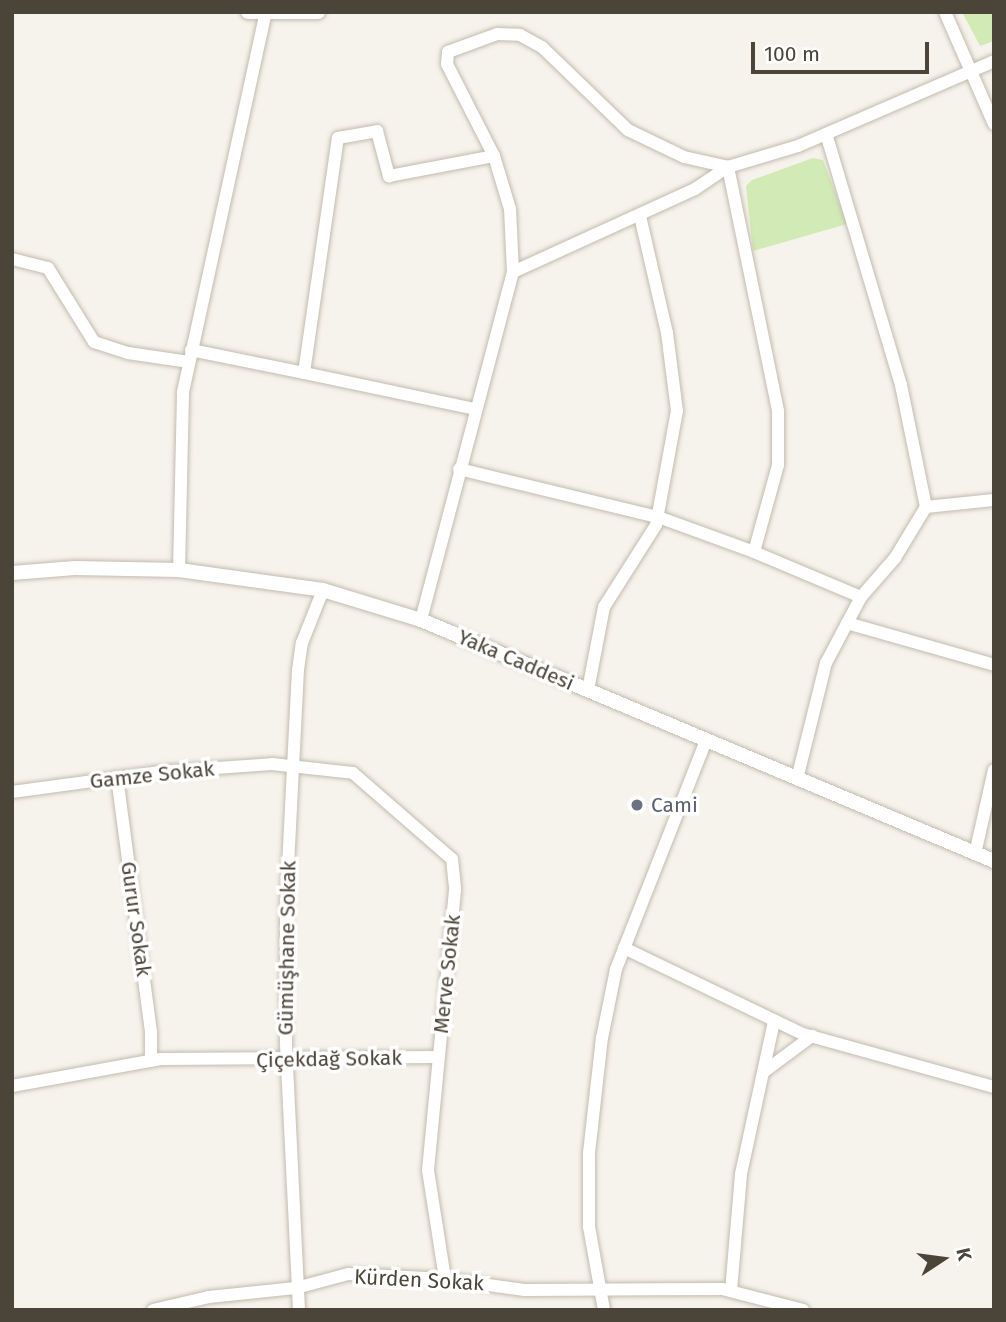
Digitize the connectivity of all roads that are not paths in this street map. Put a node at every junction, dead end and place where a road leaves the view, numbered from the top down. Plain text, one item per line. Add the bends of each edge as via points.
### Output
1 (248, 12) edge
2 (318, 12) edge
3 (945, 12) edge
4 (265, 15) junction
5 (994, 61) edge
6 (970, 70) junction
7 (994, 124) edge
8 (826, 134) junction
9 (494, 156) junction
10 (728, 167) junction
11 (639, 216) junction
12 (12, 259) edge
13 (513, 272) junction
14 (190, 356) junction
15 (304, 373) junction
16 (475, 409) junction
17 (459, 469) junction
18 (994, 500) edge
19 (926, 507) junction
20 (658, 517) junction
21 (754, 552) junction
22 (179, 570) junction
23 (12, 573) edge
24 (323, 590) junction
25 (861, 597) junction
26 (421, 620) junction
27 (847, 624) junction
28 (994, 665) edge
29 (589, 690) junction
30 (706, 740) junction
31 (293, 765) junction
32 (994, 770) edge
33 (117, 777) junction
34 (797, 779) junction
35 (12, 792) edge
36 (975, 854) junction
37 (994, 861) edge
38 (624, 948) junction
39 (774, 1021) junction
40 (812, 1036) junction
41 (438, 1057) junction
42 (286, 1059) junction
43 (151, 1061) junction
44 (765, 1071) junction
45 (12, 1086) edge
46 (994, 1087) edge
47 (445, 1279) junction
48 (296, 1288) junction
49 (604, 1291) junction
50 (730, 1291) junction
51 (153, 1310) edge
52 (299, 1310) edge
53 (604, 1310) edge
54 (803, 1310) edge

1 - 4 street
2 - 4 street
3 - 6 street
4 - 14 street
5 - 6 street
6 - 7 street
6 - 8 street
8 - 10 street
8 - 19 street via 901,386
9 - 10 street via 447,64 449,52 497,34 520,35 542,47 628,130 684,157
9 - 13 street via 510,208
9 - 15 street via 389,176 377,131 338,138
10 - 11 street
10 - 21 street via 778,411 778,465
11 - 13 street
11 - 20 street via 667,333 677,411
12 - 14 street via 48,268 94,342 128,353
13 - 16 street
14 - 15 street
14 - 22 street via 183,392
15 - 16 street
16 - 17 street
17 - 20 street
17 - 26 street
18 - 19 street
19 - 25 street via 895,558
20 - 21 street
20 - 29 street via 604,607
21 - 25 street
22 - 23 street, Yaka Caddesi via 75,568
22 - 24 street, Yaka Caddesi
24 - 26 street, Yaka Caddesi
24 - 31 street, Gümüşhane Sokak via 302,643
25 - 27 street
26 - 29 street, Yaka Caddesi
27 - 28 street
27 - 34 street via 826,663
29 - 30 street, Yaka Caddesi
30 - 34 street, Yaka Caddesi
30 - 38 street
31 - 33 street, Gamze Sokak
31 - 41 street, Merve Sokak via 353,773 452,859 456,890
31 - 42 street, Gümüşhane Sokak via 286,906
32 - 36 street
33 - 35 street, Gamze Sokak
33 - 43 street, Gurur Sokak
34 - 36 street, Yaka Caddesi
36 - 37 street, Yaka Caddesi
38 - 39 street
38 - 49 street via 602,1038 589,1153 589,1227
39 - 40 street
39 - 44 street
40 - 44 street
40 - 46 street
41 - 42 street, Çiçekdağ Sokak
41 - 47 street, Merve Sokak via 428,1170
42 - 43 street, Çiçekdağ Sokak
42 - 48 street, Gümüşhane Sokak
43 - 45 street, Çiçekdağ Sokak
44 - 50 street via 741,1174
47 - 48 street, Kürden Sokak via 348,1274
47 - 49 street, Kürden Sokak via 524,1290
48 - 51 street, Kürden Sokak via 209,1297
48 - 52 street, Gümüşhane Sokak
49 - 50 street, Kürden Sokak
49 - 53 street
50 - 54 street, Kürden Sokak

